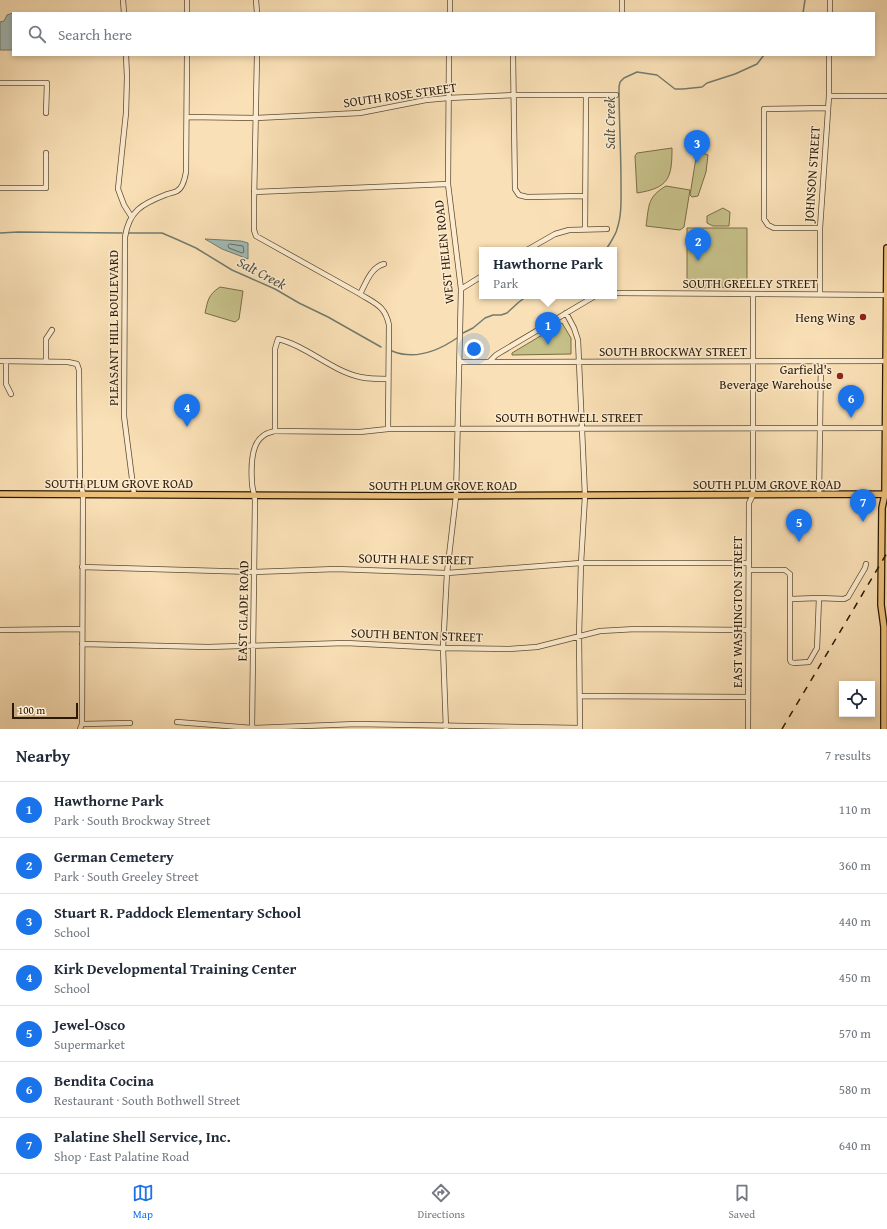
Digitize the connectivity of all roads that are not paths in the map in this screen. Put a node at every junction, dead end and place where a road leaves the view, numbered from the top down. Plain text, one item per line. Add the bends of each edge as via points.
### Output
1 (123, 0) edge
2 (187, 0) edge
3 (256, 0) edge
4 (450, 0) edge
5 (622, 0) edge
6 (830, 0) edge
7 (124, 12) edge
8 (187, 12) edge
9 (257, 12) edge
10 (450, 12) edge
11 (622, 12) edge
12 (830, 12) edge
13 (126, 56) edge
14 (187, 56) edge
15 (257, 56) edge
16 (449, 56) edge
17 (513, 56) edge
18 (830, 56) edge
19 (0, 83) edge
20 (514, 95) junction
21 (586, 95) junction
22 (616, 95) dead end
23 (829, 96) junction
24 (887, 96) edge
25 (448, 98) junction
26 (828, 108) junction
27 (46, 113) dead end
28 (187, 117) junction
29 (256, 118) junction
30 (46, 153) dead end
31 (448, 184) junction
32 (0, 188) edge
33 (178, 191) junction
34 (254, 192) junction
35 (182, 196) dead end
36 (584, 196) junction
37 (131, 216) junction
38 (820, 228) junction
39 (584, 229) junction
40 (607, 229) dead end
41 (532, 247) edge
42 (887, 248) edge
43 (384, 264) dead end
44 (479, 278) edge
45 (461, 289) junction
46 (617, 293) edge
47 (360, 294) junction
48 (753, 294) junction
49 (820, 294) junction
50 (887, 295) edge
51 (589, 299) edge
52 (566, 313) junction
53 (52, 330) dead end
54 (821, 361) junction
55 (886, 361) edge
56 (0, 362) edge
57 (6, 362) junction
58 (46, 362) junction
59 (460, 362) junction
60 (489, 362) junction
61 (578, 362) junction
62 (754, 362) junction
63 (388, 379) junction
64 (11, 394) dead end
65 (582, 428) junction
66 (753, 428) junction
67 (820, 428) junction
68 (886, 428) edge
69 (388, 429) junction
70 (456, 429) junction
71 (275, 431) junction
72 (0, 494) edge
73 (82, 494) junction
74 (134, 494) junction
75 (255, 494) junction
76 (752, 495) junction
77 (819, 495) junction
78 (887, 495) edge
79 (456, 496) junction
80 (586, 496) junction
81 (581, 563) junction
82 (749, 563) junction
83 (866, 564) dead end
84 (82, 567) junction
85 (749, 570) junction
86 (254, 572) junction
87 (448, 573) junction
88 (819, 598) junction
89 (791, 599) junction
90 (887, 616) edge
91 (886, 627) edge
92 (82, 629) junction
93 (0, 630) edge
94 (748, 630) junction
95 (579, 635) junction
96 (82, 644) junction
97 (253, 646) junction
98 (443, 648) junction
99 (580, 696) junction
100 (748, 697) junction
101 (177, 722) dead end
102 (130, 723) dead end
103 (82, 724) junction
104 (252, 728) junction
105 (446, 728) edge
106 (580, 728) edge
107 (80, 729) edge
108 (748, 729) edge
109 (884, 729) edge

1 - 7 street
2 - 8 street
3 - 9 street
4 - 10 street
5 - 11 street
6 - 12 street
13 - 37 street via 126,113 118,189
14 - 28 street
15 - 29 street
16 - 25 street, WEST HELEN ROAD
17 - 20 street
18 - 23 street, JOHNSON STREET
19 - 27 street via 47,83
20 - 21 street, SOUTH ROSE STREET
20 - 25 street, SOUTH ROSE STREET
20 - 36 street via 515,189 519,195
21 - 22 street, SOUTH ROSE STREET
21 - 36 street
23 - 24 street
23 - 26 street, JOHNSON STREET
25 - 29 street, SOUTH ROSE STREET via 360,113
25 - 31 street, WEST HELEN ROAD
26 - 38 street, JOHNSON STREET
26 - 38 street via 764,109 764,219 768,226 774,228
28 - 29 street, SOUTH ROSE STREET
28 - 33 street via 186,172
29 - 34 street
30 - 32 street via 46,188
31 - 34 street
31 - 45 street, WEST HELEN ROAD
33 - 35 street
33 - 37 street, PLEASANT HILL BOULEVARD via 144,203
34 - 47 street via 256,236
36 - 39 street
37 - 74 street, PLEASANT HILL BOULEVARD via 124,237 124,390 125,427
38 - 49 street, JOHNSON STREET
39 - 40 street
39 - 41 street via 555,234
42 - 50 main road
43 - 47 street via 378,265 370,275
44 - 45 street
45 - 59 street, WEST HELEN ROAD
46 - 48 street, SOUTH GREELEY STREET
47 - 63 street via 377,304 387,314
48 - 49 street, SOUTH GREELEY STREET
48 - 62 street, EAST WASHINGTON STREET
49 - 50 street, SOUTH GREELEY STREET
50 - 55 main road
51 - 52 street
52 - 60 street via 496,355
52 - 61 street via 577,334
53 - 58 street via 46,339
54 - 55 street, SOUTH BROCKWAY STREET
54 - 62 street, SOUTH BROCKWAY STREET
54 - 67 street
55 - 68 main road
56 - 57 street
57 - 58 street
57 - 64 street via 6,384
58 - 73 street via 77,364 79,370
59 - 60 street, SOUTH BROCKWAY STREET
59 - 70 street, WEST HELEN ROAD
60 - 61 street, SOUTH BROCKWAY STREET
61 - 62 street, SOUTH BROCKWAY STREET
61 - 65 street
62 - 66 street, EAST WASHINGTON STREET
63 - 69 street
63 - 71 street via 360,377 345,372 289,342 278,339 275,349
65 - 66 street, SOUTH BOTHWELL STREET
65 - 70 street, SOUTH BOTHWELL STREET
65 - 80 street
66 - 67 street, SOUTH BOTHWELL STREET
66 - 76 street, EAST WASHINGTON STREET
67 - 68 street, SOUTH BOTHWELL STREET
67 - 77 street
68 - 78 main road
69 - 70 street, SOUTH BOTHWELL STREET
69 - 71 street, SOUTH BOTHWELL STREET via 360,432
70 - 79 street, WEST HELEN ROAD
71 - 75 street, EAST GLADE ROAD via 264,435 253,453 252,484
72 - 73 main road, SOUTH PLUM GROVE ROAD
73 - 74 main road, SOUTH PLUM GROVE ROAD
73 - 84 street
74 - 75 main road, SOUTH PLUM GROVE ROAD
75 - 79 main road, SOUTH PLUM GROVE ROAD
75 - 86 street, EAST GLADE ROAD
76 - 77 main road, SOUTH PLUM GROVE ROAD
76 - 80 main road, SOUTH PLUM GROVE ROAD
76 - 82 street, EAST WASHINGTON STREET via 749,503
77 - 78 main road, SOUTH PLUM GROVE ROAD
78 - 91 main road via 882,508 881,605
79 - 80 main road, SOUTH PLUM GROVE ROAD
79 - 87 street, WEST HELEN ROAD
80 - 81 street
81 - 82 street, SOUTH HALE STREET
81 - 87 street, SOUTH HALE STREET
81 - 95 street
82 - 85 street, EAST WASHINGTON STREET
83 - 88 street via 848,597
84 - 86 street, SOUTH HALE STREET
84 - 92 street
85 - 89 street via 788,571 791,577
85 - 94 street, EAST WASHINGTON STREET
86 - 87 street, SOUTH HALE STREET via 336,569
86 - 97 street, EAST GLADE ROAD
87 - 98 street, WEST HELEN ROAD
88 - 89 street
88 - 89 street via 817,648 809,662 794,663 790,660
90 - 91 main road
91 - 109 main road
92 - 93 street
92 - 96 street
94 - 95 street, SOUTH BENTON STREET via 636,629
94 - 100 street, EAST WASHINGTON STREET
95 - 98 street, SOUTH BENTON STREET via 537,647
95 - 99 street
96 - 97 street, SOUTH BENTON STREET
96 - 103 street
97 - 98 street, SOUTH BENTON STREET via 346,643
97 - 104 street, EAST GLADE ROAD
98 - 105 street, WEST HELEN ROAD
99 - 100 street
99 - 106 street
100 - 108 street, EAST WASHINGTON STREET
101 - 104 street
102 - 103 street
103 - 107 street
104 - 105 street via 358,724
105 - 106 street

